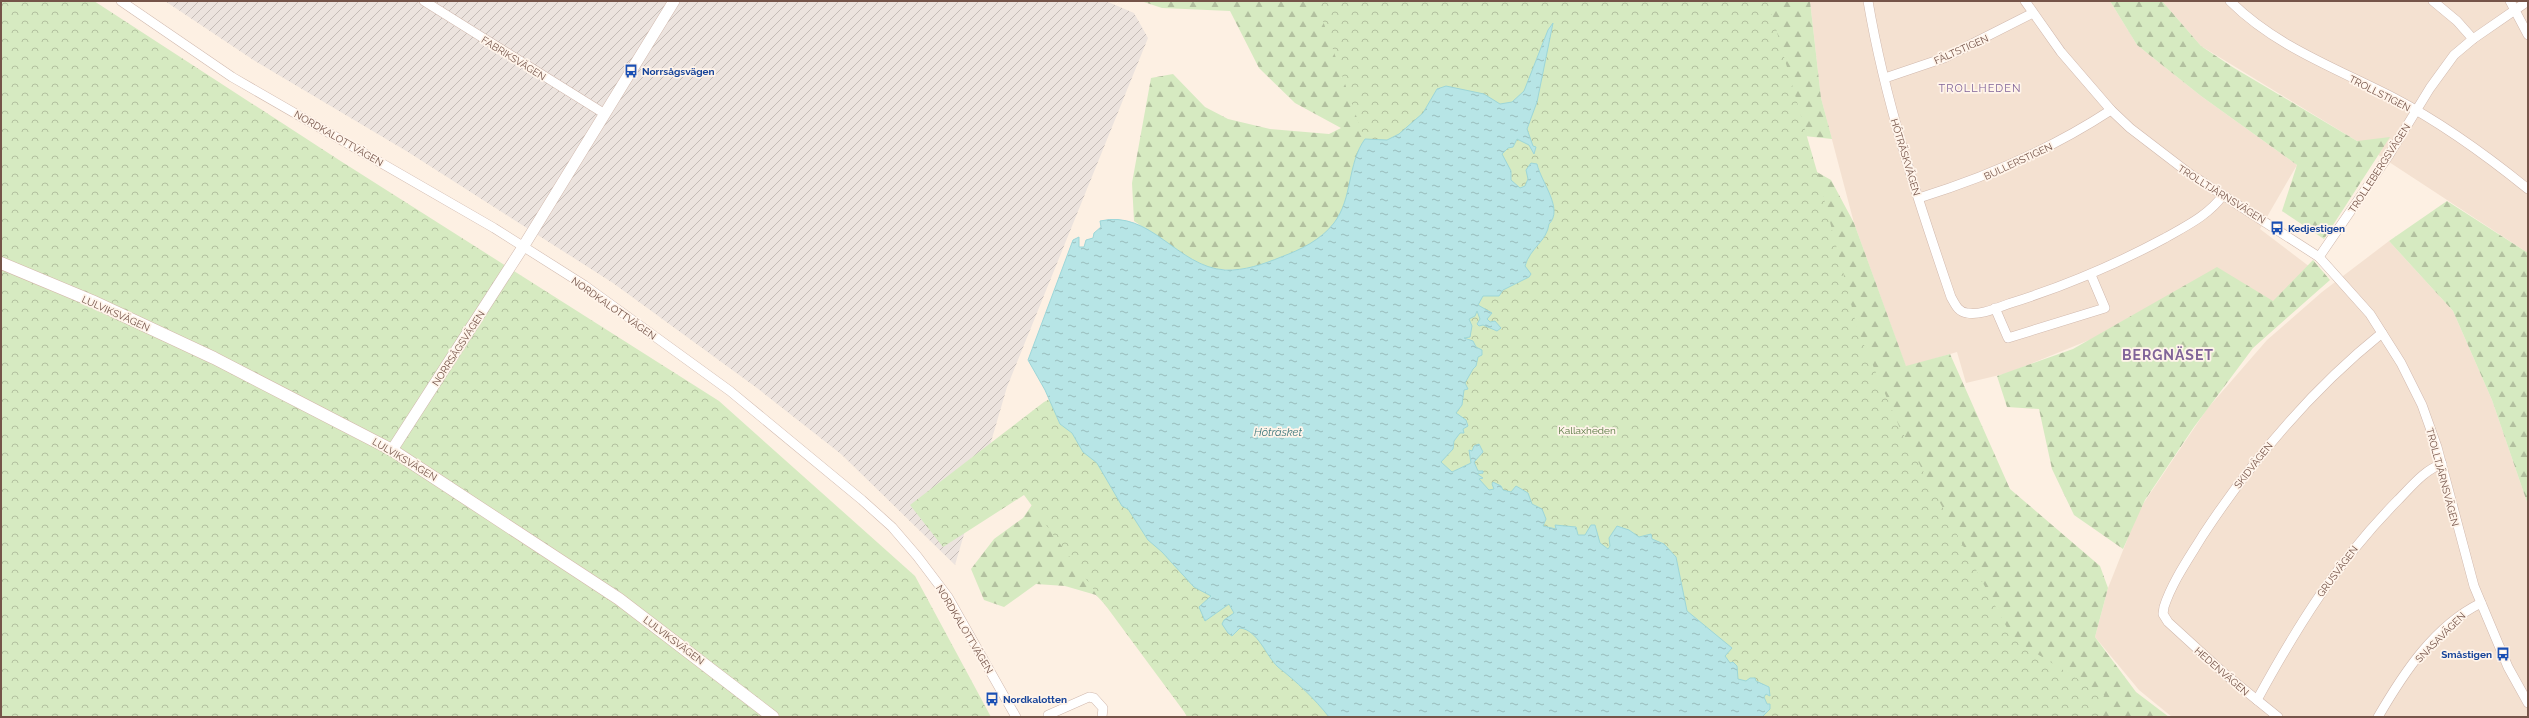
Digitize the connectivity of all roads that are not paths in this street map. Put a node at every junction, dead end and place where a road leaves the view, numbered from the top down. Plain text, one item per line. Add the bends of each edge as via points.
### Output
1 (121, 1) edge
2 (424, 1) edge
3 (674, 1) edge
4 (1868, 1) edge
5 (2025, 1) edge
6 (2230, 1) edge
7 (2434, 1) edge
8 (2510, 1) edge
9 (2528, 1) edge
10 (2514, 11) junction
11 (2033, 12) junction
12 (2528, 35) edge
13 (2473, 39) junction
14 (1885, 78) junction
15 (2110, 110) junction
16 (2416, 110) junction
17 (605, 114) junction
18 (2528, 189) edge
19 (2223, 195) junction
20 (1919, 198) junction
21 (523, 247) junction
22 (2319, 257) junction
23 (1, 263) edge
24 (2091, 275) junction
25 (1994, 308) junction
26 (2382, 333) junction
27 (392, 450) junction
28 (2442, 464) junction
29 (2481, 603) junction
30 (2168, 622) joint
31 (2256, 700) junction
32 (2528, 703) edge
33 (1048, 715) dead end
34 (773, 717) edge
35 (1016, 717) edge
36 (1102, 717) edge
37 (2278, 717) edge
38 (2378, 717) edge

1 - 21 street, NORDKALOTTVÄGEN via 232,77
2 - 17 street, FABRIKSVÄGEN
3 - 17 street, NORRSÅGSVÄGEN
4 - 14 street, HÖTRÄSKVÄGEN
5 - 11 street, TROLLTJÄRNSVÄGEN
6 - 16 street, TROLLSTIGEN via 2257,24 2299,51
7 - 13 street
8 - 10 street
9 - 10 street, TROLLEBERGSVÄGEN
10 - 12 street
10 - 13 street, TROLLEBERGSVÄGEN
11 - 14 street, FÄLTSTIGEN via 1944,58
11 - 15 street, TROLLTJÄRNSVÄGEN via 2061,52
13 - 16 street, TROLLEBERGSVÄGEN via 2454,55
14 - 20 street, HÖTRÄSKVÄGEN via 1892,111
15 - 19 street, TROLLTJÄRNSVÄGEN via 2158,152
15 - 20 street, BULLERSTIGEN via 2031,156 1968,183
16 - 18 street, TROLLSTIGEN via 2496,163
16 - 22 street, TROLLEBERGSVÄGEN via 2389,155
17 - 21 street, NORRSÅGSVÄGEN
19 - 22 street, TROLLTJÄRNSVÄGEN
19 - 24 street via 2209,211 2196,219
20 - 25 street, HÖTRÄSKVÄGEN via 1951,297 1958,308 1972,314
21 - 27 street, NORRSÅGSVÄGEN
21 - 35 street, NORDKALOTTVÄGEN via 584,286 730,391 892,527 948,597
22 - 26 street, TROLLTJÄRNSVÄGEN via 2358,300
23 - 27 main road, LULVIKSVÄGEN via 92,301 214,358
24 - 25 street
24 - 25 street via 2105,308 2008,338
26 - 28 street, TROLLTJÄRNSVÄGEN via 2422,404
26 - 30 street, SKIDVÄGEN via 2316,392 2247,472 2193,552 2168,596 2163,614
27 - 34 main road, LULVIKSVÄGEN via 619,599
28 - 29 street, TROLLTJÄRNSVÄGEN via 2462,546
28 - 31 street, GRUSVÄGEN via 2434,466 2414,484 2368,531 2336,571 2307,612
29 - 32 street, TROLLTJÄRNSVÄGEN via 2508,667
29 - 38 street, SNASAVÄGEN via 2467,609 2426,647 2397,684
30 - 31 street, HEDENVÄGEN
31 - 37 street, HEDENVÄGEN
33 - 36 street via 1089,697 1099,702 1103,708

